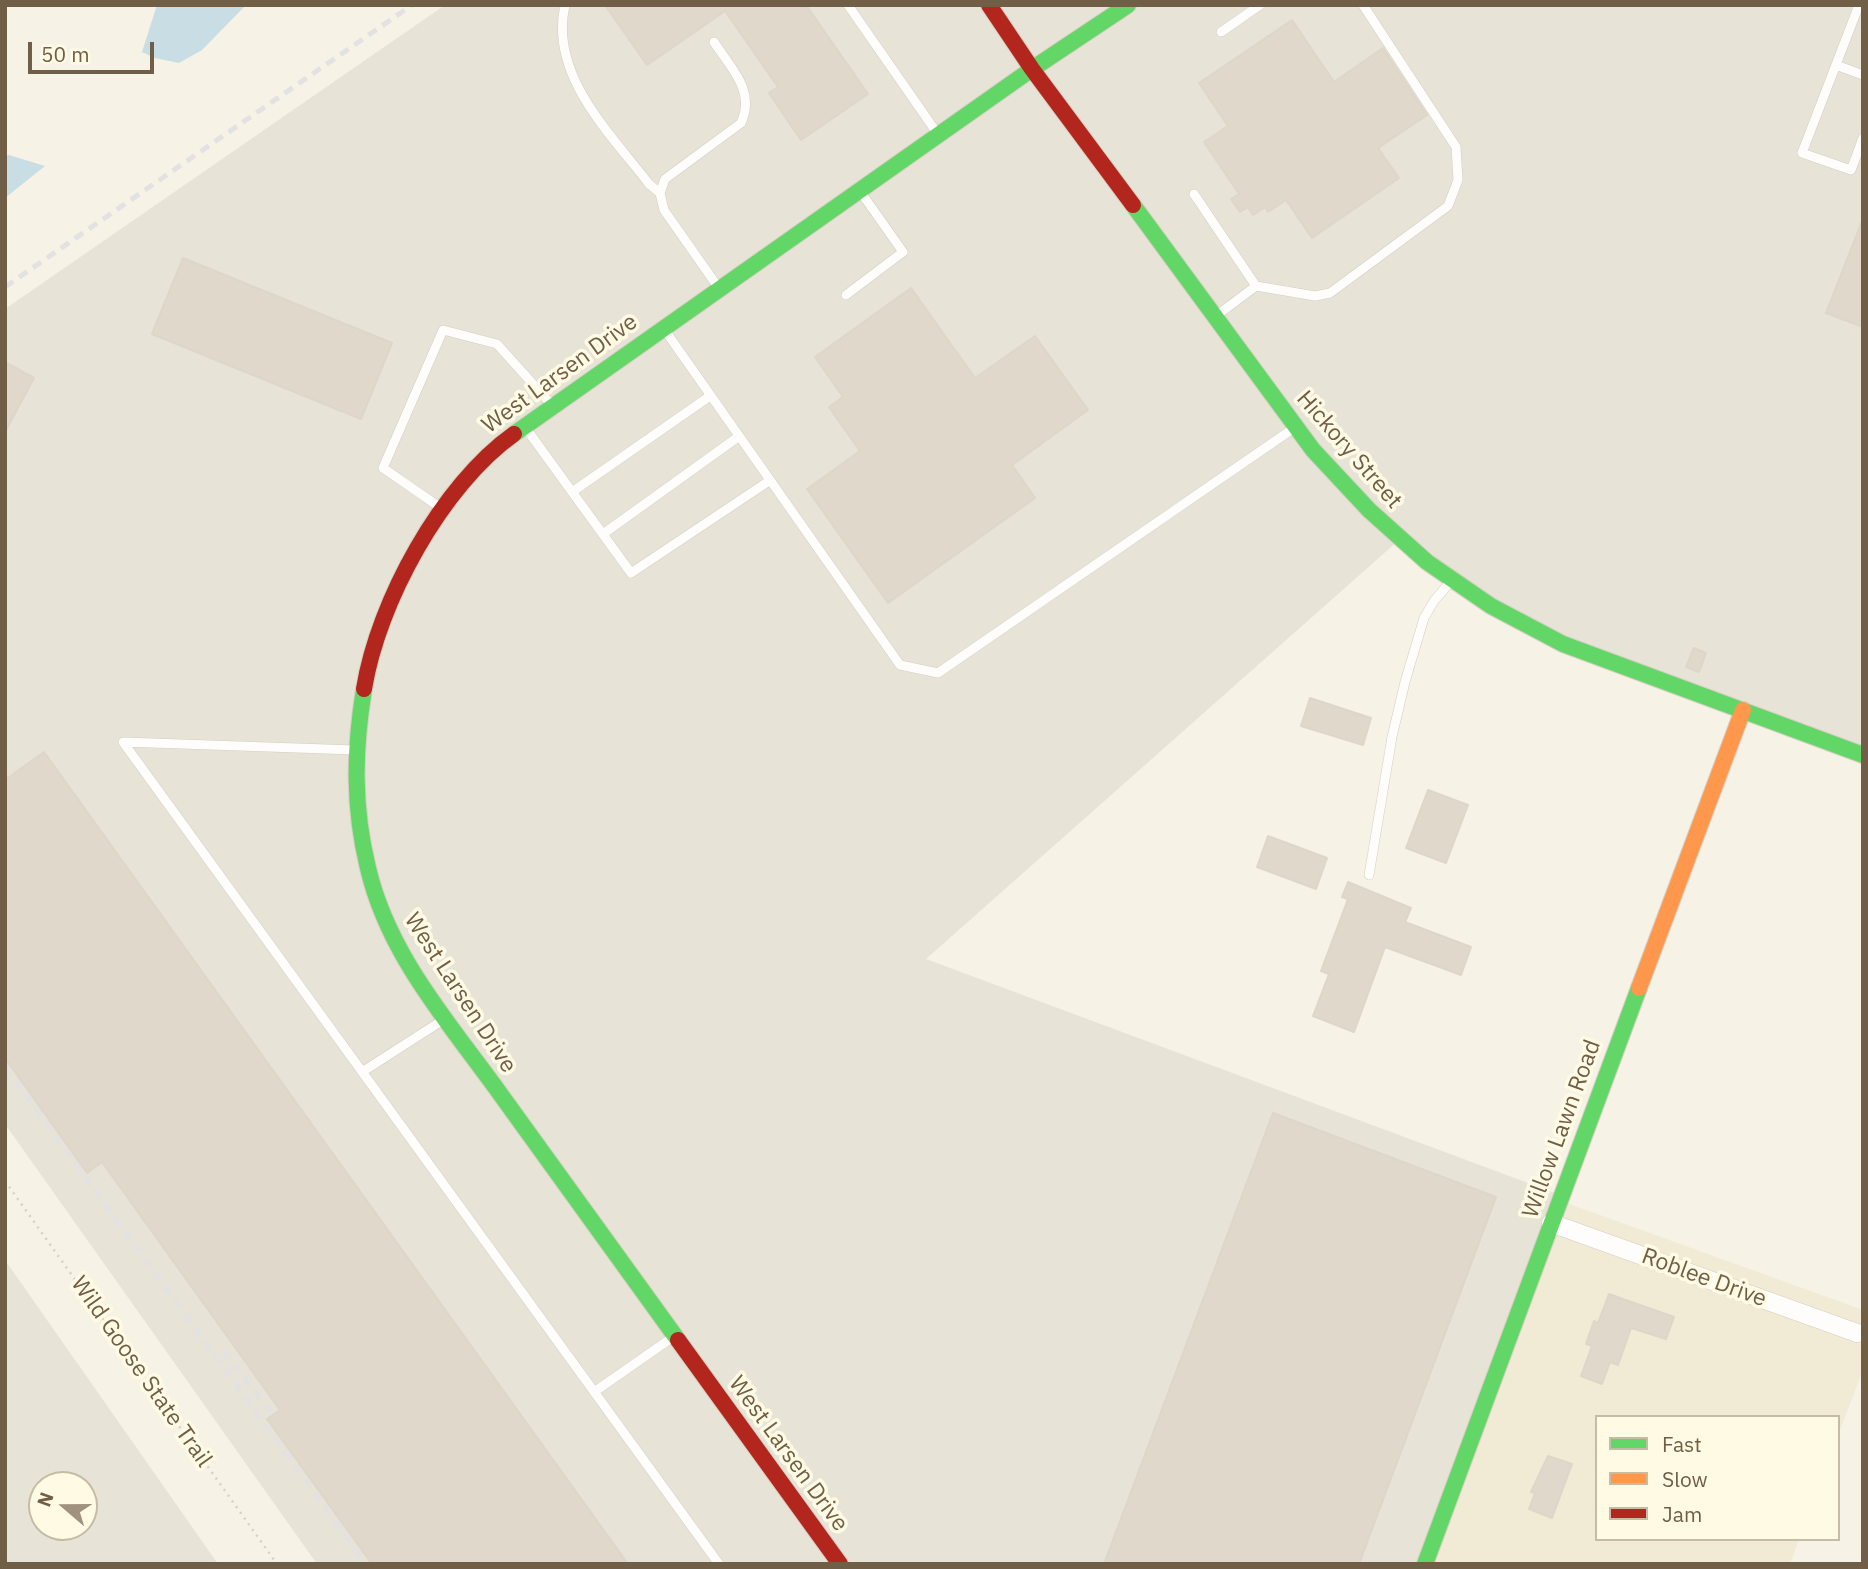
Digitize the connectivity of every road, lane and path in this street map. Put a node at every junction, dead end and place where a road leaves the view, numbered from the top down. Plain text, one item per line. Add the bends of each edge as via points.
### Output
1 (565, 5) edge
2 (848, 5) edge
3 (989, 5) edge
4 (1128, 5) edge
5 (1260, 5) edge
6 (1363, 5) edge
7 (1858, 5) edge
8 (1221, 32) dead end
9 (714, 42) dead end
10 (1836, 65) junction
11 (1032, 69) junction
12 (1863, 75) edge
13 (938, 134) junction
14 (1863, 138) edge
15 (859, 190) junction
16 (660, 193) junction
17 (1195, 194) dead end
18 (1256, 286) junction
19 (719, 289) junction
20 (846, 295) dead end
21 (1214, 317) junction
22 (663, 328) junction
23 (710, 396) junction
24 (552, 405) junction
25 (524, 426) junction
26 (1296, 427) junction
27 (738, 437) junction
28 (769, 481) junction
29 (572, 492) junction
30 (441, 508) junction
31 (603, 534) junction
32 (1451, 580) junction
33 (1743, 710) junction
34 (355, 750) junction
35 (1863, 755) edge
36 (1369, 875) dead end
37 (446, 1019) junction
38 (362, 1072) junction
39 (5, 1181) edge
40 (1551, 1223) junction
41 (1857, 1333) dead end
42 (674, 1336) junction
43 (594, 1392) junction
44 (277, 1564) edge
45 (719, 1564) edge
46 (840, 1564) edge
47 (1425, 1564) edge

1 - 16 lane via 564,51 581,95
2 - 13 lane
3 - 11 street, Hickory Street
4 - 11 street, West Larsen Drive
5 - 8 lane
6 - 18 lane via 1457,146 1458,180 1448,206 1330,293 1315,296
7 - 10 lane
9 - 16 lane via 743,85 746,112 741,123 665,179
10 - 12 lane
10 - 14 lane via 1802,153 1851,170
11 - 13 street, West Larsen Drive
11 - 21 street, Hickory Street
13 - 15 street, West Larsen Drive
15 - 19 street, West Larsen Drive
15 - 20 lane via 903,252
16 - 19 lane via 664,210
17 - 18 lane
18 - 21 lane
19 - 22 street, West Larsen Drive
21 - 26 street, Hickory Street
22 - 23 lane
22 - 24 street, West Larsen Drive
23 - 27 lane
23 - 29 lane
24 - 25 street, West Larsen Drive
24 - 30 lane via 497,344 443,330 383,468
25 - 29 lane
25 - 30 street, West Larsen Drive via 483,460
26 - 28 lane via 938,673 900,665
26 - 32 street, Hickory Street via 1370,513
27 - 28 lane
27 - 31 lane
28 - 31 lane via 631,572
29 - 31 lane
30 - 34 street, West Larsen Drive via 404,566 380,620 364,676
32 - 33 street, Hickory Street via 1506,616 1563,644
32 - 36 lane via 1424,618 1405,682
33 - 35 street, Hickory Street
33 - 40 street, Willow Lawn Road
34 - 37 street, West Larsen Drive via 358,814 374,891 393,938
34 - 38 lane via 122,742
37 - 38 lane
37 - 42 street, West Larsen Drive
38 - 43 lane
39 - 44 path, Wild Goose State Trail
40 - 41 street, Roblee Drive
40 - 47 street, Willow Lawn Road
42 - 43 lane
42 - 46 street, West Larsen Drive
43 - 45 lane

